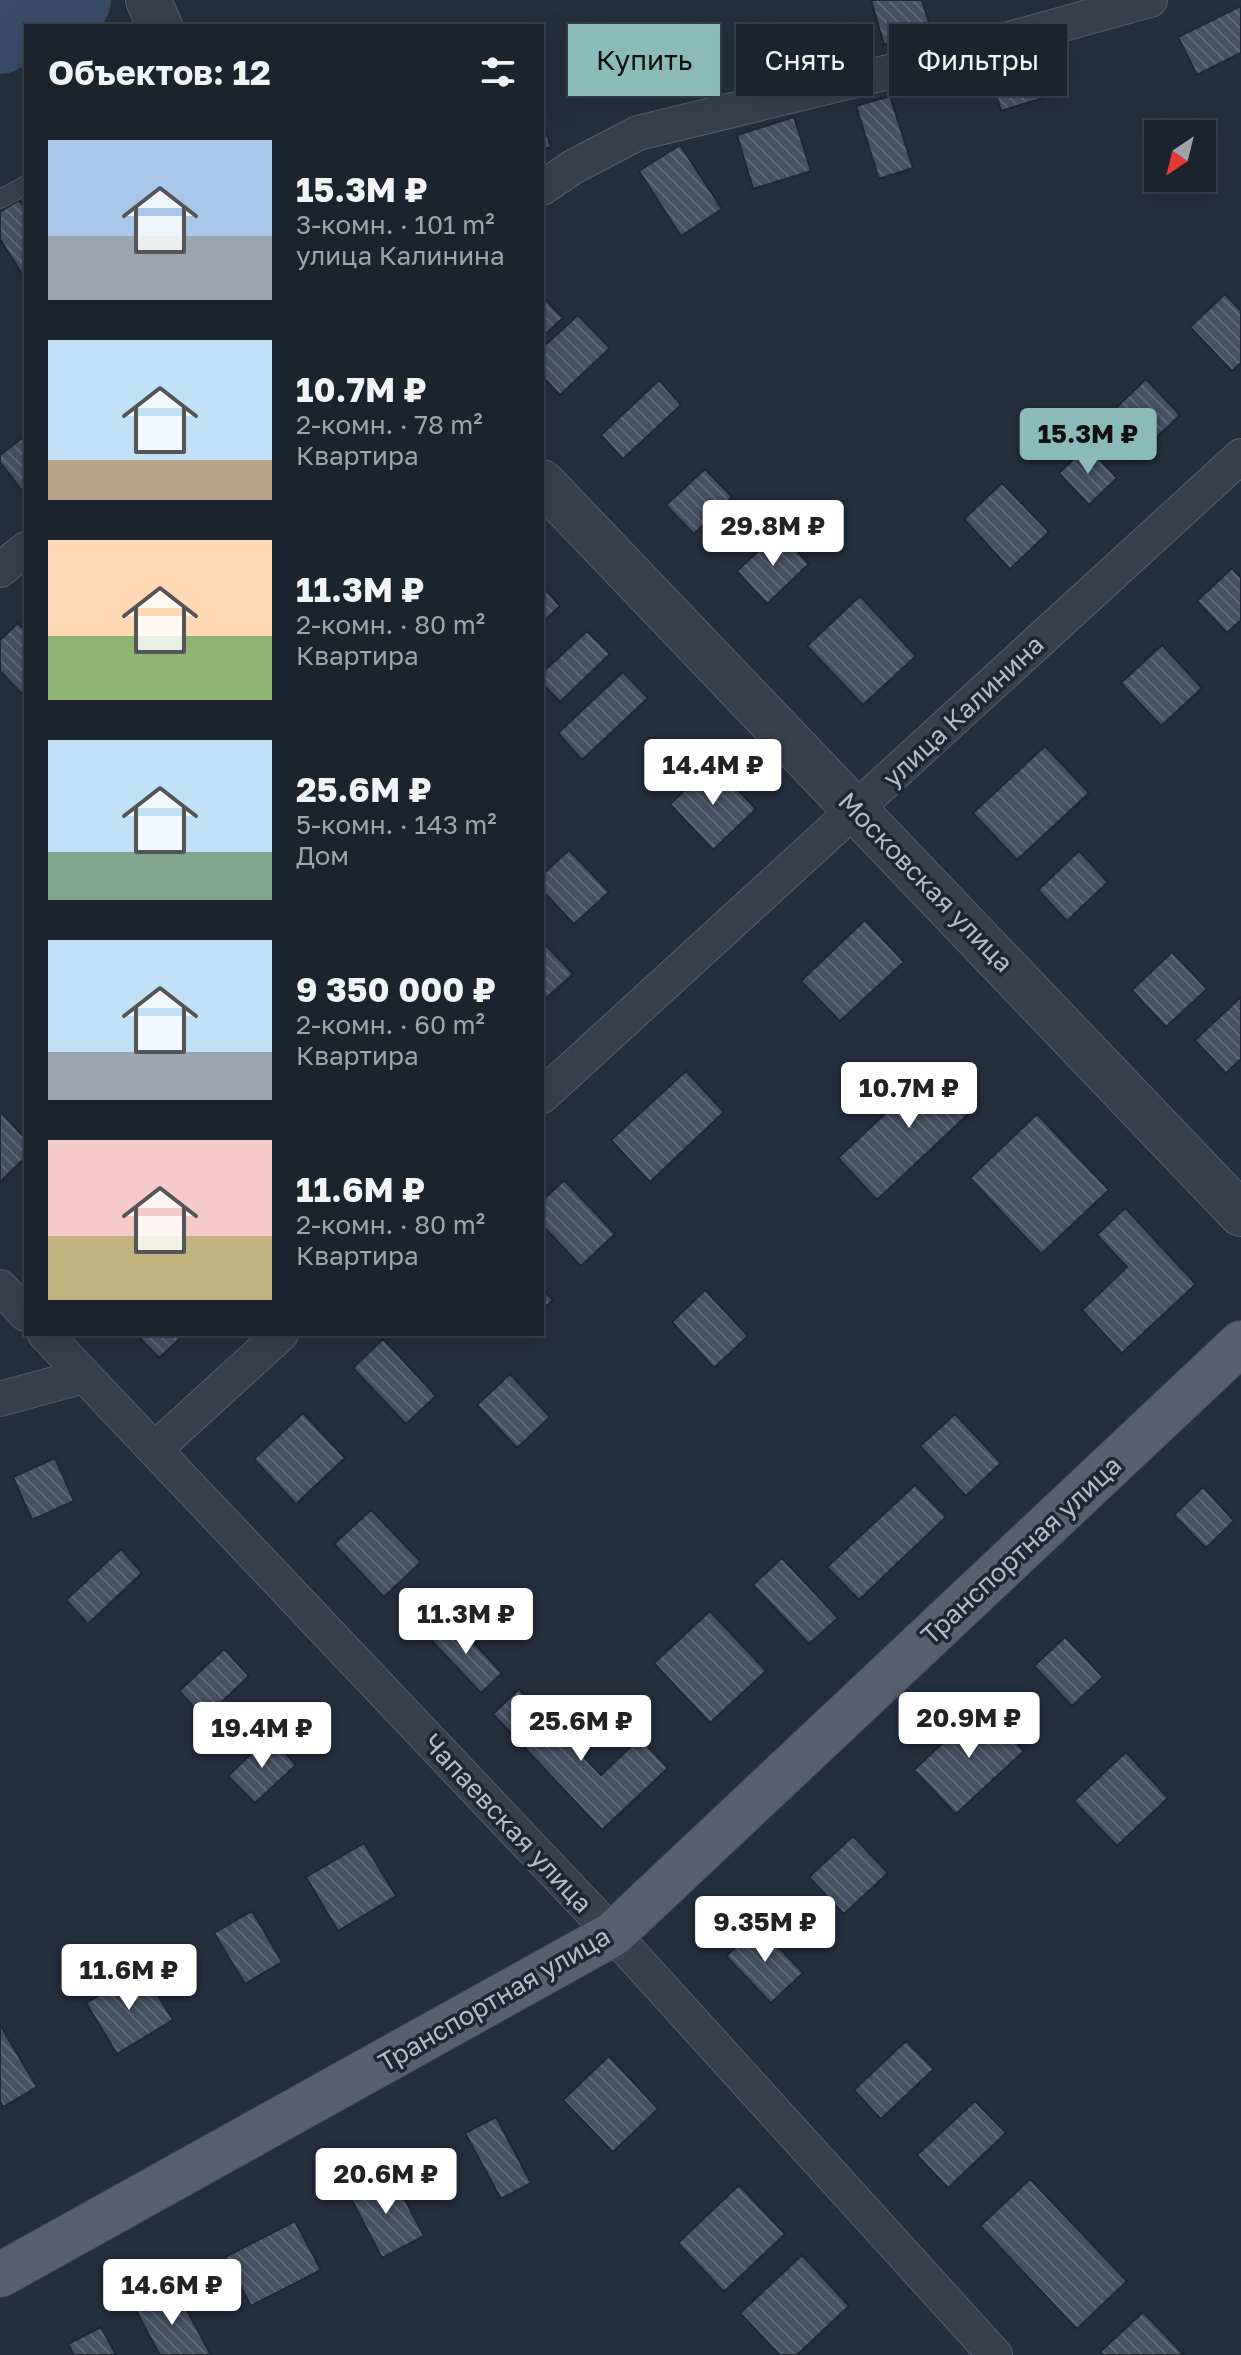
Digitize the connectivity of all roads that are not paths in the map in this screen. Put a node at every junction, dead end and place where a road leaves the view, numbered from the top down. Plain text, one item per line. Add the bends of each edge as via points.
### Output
1 (148, 0) edge
2 (1150, 0) edge
3 (159, 24) edge
4 (24, 186) edge
5 (544, 187) edge
6 (0, 199) edge
7 (1241, 456) edge
8 (544, 484) edge
9 (24, 551) edge
10 (0, 570) edge
11 (856, 809) junction
12 (544, 1094) edge
13 (1241, 1214) edge
14 (0, 1287) edge
15 (24, 1312) edge
16 (47, 1336) edge
17 (279, 1336) edge
18 (1241, 1343) edge
19 (84, 1376) junction
20 (0, 1399) edge
21 (155, 1449) junction
22 (613, 1934) junction
23 (0, 2275) edge
24 (995, 2355) edge

1 - 3 street
2 - 5 street via 897,70 638,133
4 - 6 lane
7 - 11 street, улица Калинина
8 - 11 street, Московская улица
9 - 10 street
11 - 12 street, улица Калинина
11 - 13 street, Московская улица
14 - 15 street
16 - 19 street, Чапаевская улица
17 - 21 street
18 - 22 main road, Транспортная улица
19 - 20 street
19 - 21 street, Чапаевская улица
21 - 22 street, Чапаевская улица
22 - 23 main road, Транспортная улица
22 - 24 street, Чапаевская улица

